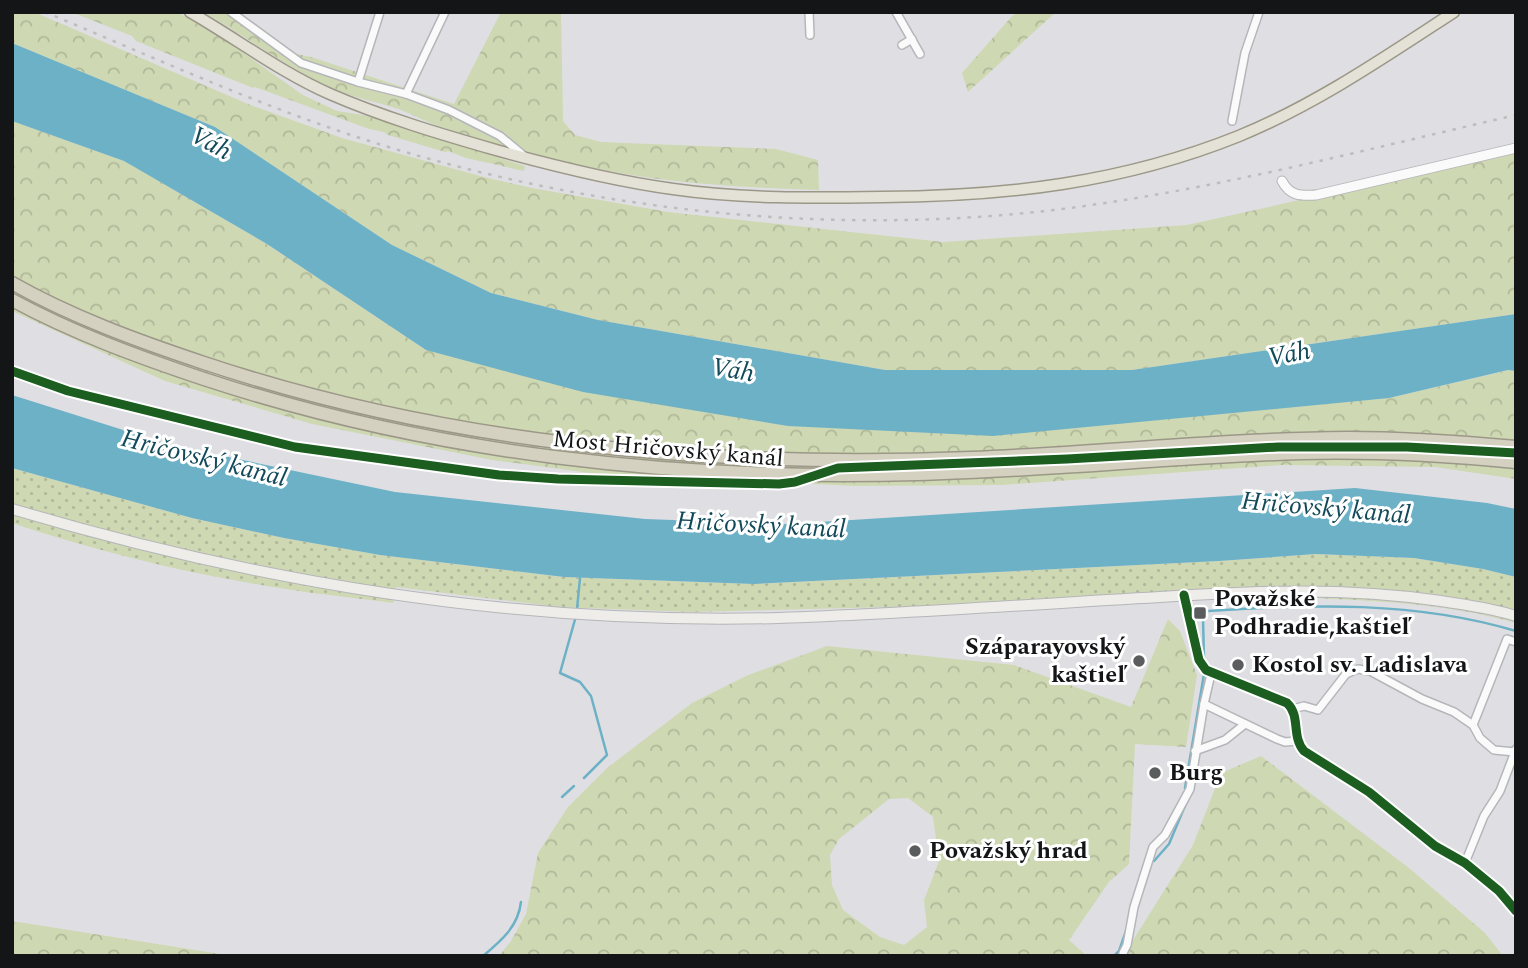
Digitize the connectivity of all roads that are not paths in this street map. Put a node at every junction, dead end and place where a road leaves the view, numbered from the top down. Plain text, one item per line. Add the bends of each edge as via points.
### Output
1 (190, 12) edge
2 (380, 12) edge
3 (444, 12) edge
4 (809, 12) edge
5 (896, 12) edge
6 (1259, 12) edge
7 (1454, 12) edge
8 (235, 13) edge
9 (813, 31) dead end
10 (912, 39) junction
11 (902, 45) dead end
12 (920, 54) dead end
13 (358, 82) junction
14 (406, 94) junction
15 (1231, 121) dead end
16 (1516, 148) edge
17 (526, 158) junction
18 (1282, 181) dead end
19 (12, 284) edge
20 (12, 300) edge
21 (1516, 447) edge
22 (1516, 462) edge
23 (12, 509) edge
24 (1184, 595) junction
25 (1516, 616) edge
26 (1516, 642) edge
27 (1211, 674) junction
28 (1204, 704) junction
29 (1293, 709) junction
30 (1245, 724) junction
31 (1473, 725) junction
32 (1297, 741) junction
33 (1198, 750) junction
34 (1515, 750) edge
35 (1465, 863) junction
36 (1516, 911) edge
37 (1122, 953) dead end

1 - 17 main road via 327,93
2 - 13 street
3 - 14 street
4 - 9 street
5 - 10 street
6 - 15 street via 1245,52
7 - 17 main road via 1348,80 1266,125 1164,162 1066,185 943,196 740,195 637,183
8 - 13 street via 301,63
10 - 11 street
10 - 12 street
13 - 14 street
14 - 17 street via 491,131
16 - 18 street via 1316,195 1294,194
19 - 21 highway, Most Hričovský kanál via 131,338 279,387 436,423 592,446 848,460 1336,439
20 - 22 highway, Most Hričovský kanál via 122,350 274,400 433,437 604,461 715,471 850,475 1300,453 1403,453
23 - 24 main road via 164,550 285,576 384,593 588,614 775,618
24 - 25 main road via 1369,592
24 - 27 street via 1199,660
26 - 31 street via 1507,639
27 - 28 street
27 - 29 street
28 - 30 street
28 - 33 street
29 - 31 street via 1318,710 1346,674 1358,668
29 - 32 street
30 - 32 street via 1286,742
30 - 33 street via 1224,740
31 - 34 street via 1494,750
32 - 35 street via 1435,846
33 - 37 street via 1190,789 1153,848
34 - 35 street
35 - 36 street

